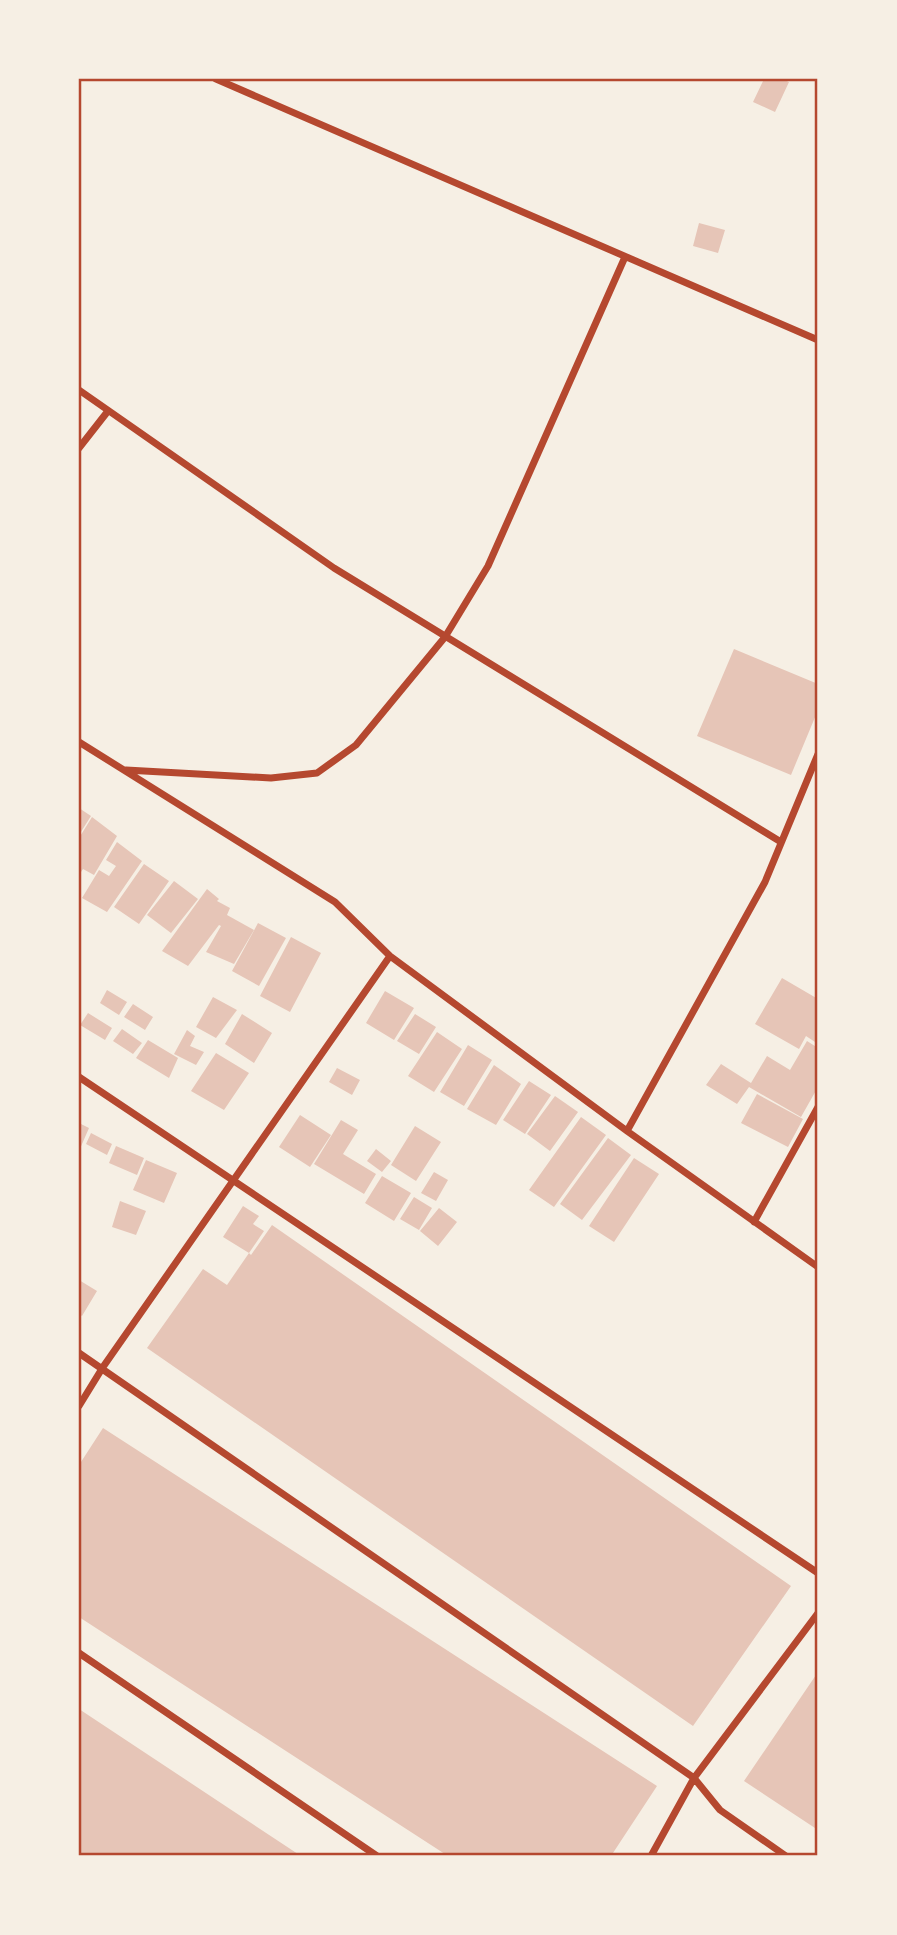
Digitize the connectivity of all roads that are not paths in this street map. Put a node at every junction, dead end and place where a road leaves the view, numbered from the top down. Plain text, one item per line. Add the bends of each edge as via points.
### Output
1 (216, 79) edge
2 (625, 257) junction
3 (818, 340) edge
4 (79, 390) edge
5 (108, 411) junction
6 (79, 448) edge
7 (445, 637) junction
8 (79, 742) edge
9 (818, 754) edge
10 (122, 769) junction
11 (781, 842) junction
12 (390, 956) junction
13 (79, 1077) edge
14 (818, 1107) edge
15 (627, 1131) junction
16 (234, 1180) junction
17 (754, 1222) junction
18 (818, 1267) edge
19 (79, 1353) edge
20 (103, 1367) junction
21 (79, 1406) edge
22 (818, 1573) edge
23 (818, 1613) edge
24 (79, 1653) edge
25 (694, 1778) junction
26 (377, 1856) edge
27 (651, 1856) edge
28 (786, 1856) edge

1 - 2 street
2 - 3 street
2 - 7 street via 488,566
4 - 5 street
5 - 6 street
5 - 7 street via 334,568
7 - 10 street via 356,745 317,773 271,778
7 - 11 street
8 - 10 street
9 - 11 street
10 - 12 street via 335,902
11 - 15 street via 765,882
12 - 15 street
12 - 16 street
13 - 16 street
14 - 17 street
15 - 17 street
16 - 20 street
16 - 22 street
17 - 18 street
19 - 20 street
20 - 21 street
20 - 25 street
23 - 25 street
24 - 26 street
25 - 27 street
25 - 28 street via 720,1810

